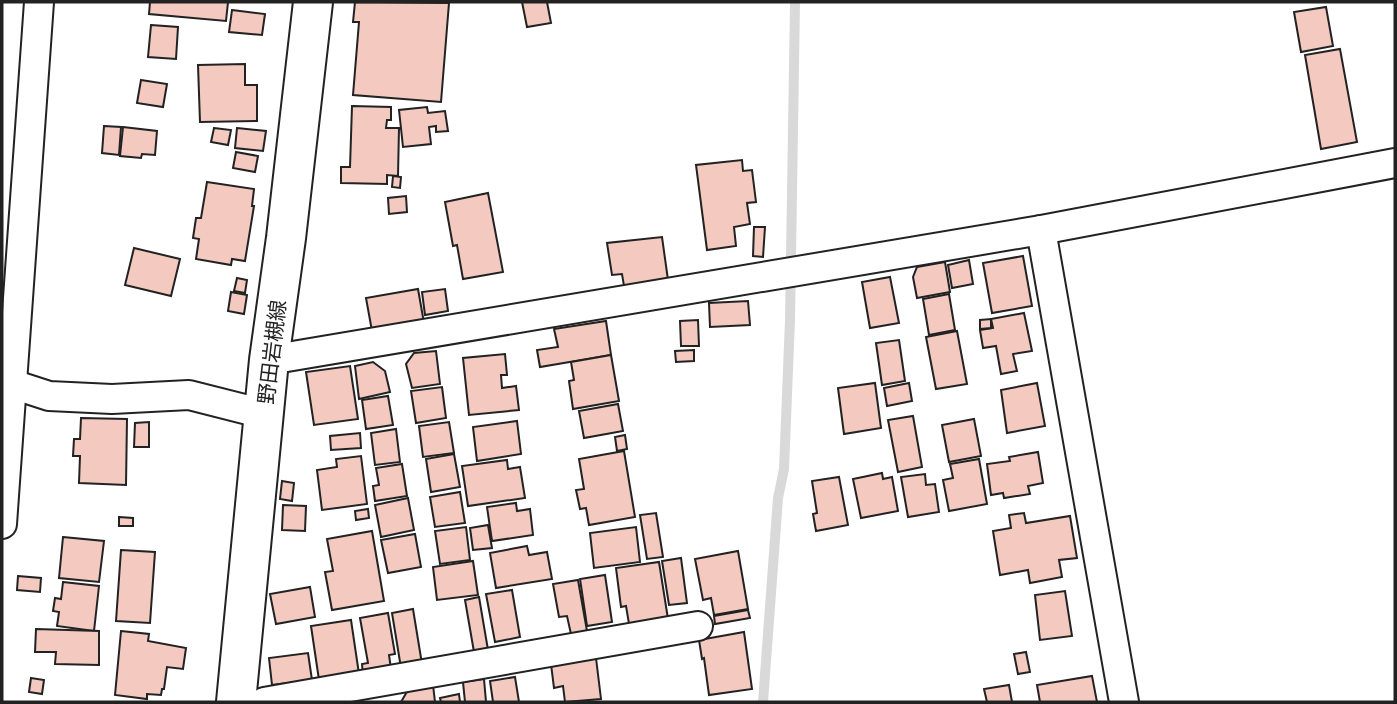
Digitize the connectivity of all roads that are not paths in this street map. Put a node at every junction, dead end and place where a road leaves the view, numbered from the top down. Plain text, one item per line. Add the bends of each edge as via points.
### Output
1 (39, 2) edge
2 (313, 2) edge
3 (1395, 163) edge
4 (1041, 230) junction
5 (270, 360) junction
6 (7, 384) edge
7 (264, 414) junction
8 (2, 524) edge
9 (698, 626) dead end
10 (236, 702) edge
11 (264, 702) edge
12 (1124, 702) edge

1 - 6 street
2 - 5 main road, 野田岩槻線
3 - 4 street
4 - 5 street
4 - 12 street
5 - 7 main road, 野田岩槻線
6 - 7 street via 49,396 189,395
6 - 8 street
7 - 10 main road, 野田岩槻線
9 - 11 street

